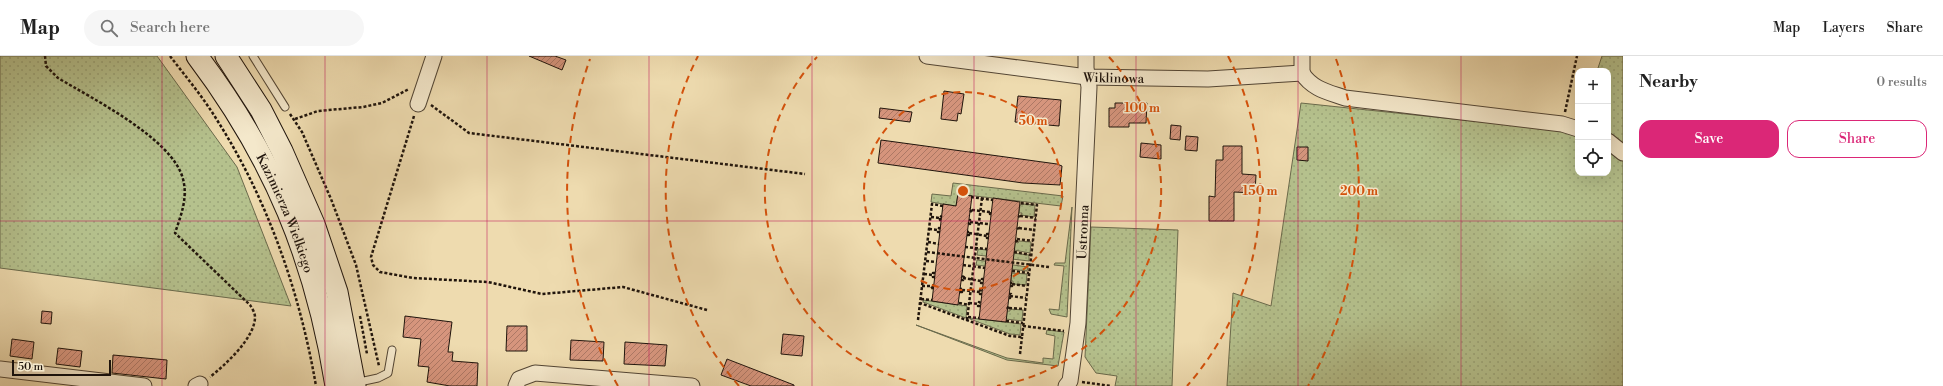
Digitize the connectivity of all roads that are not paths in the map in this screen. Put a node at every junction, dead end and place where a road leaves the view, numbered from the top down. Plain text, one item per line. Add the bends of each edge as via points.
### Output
1 (197, 56) edge
2 (226, 56) edge
3 (253, 56) edge
4 (434, 56) edge
5 (927, 56) edge
6 (1086, 56) edge
7 (1302, 56) edge
8 (1302, 73) junction
9 (1087, 77) junction
10 (419, 100) road end
11 (285, 107) road end
12 (1575, 128) edge
13 (1611, 143) edge
14 (1623, 153) edge
15 (392, 350) dead end
16 (0, 369) edge
17 (1068, 383) edge
18 (349, 385) edge
19 (144, 386) edge
20 (516, 386) edge
21 (692, 386) edge

1 - 18 main road, Kazimierza Wielkiego via 262,155 288,209 304,249 323,314
2 - 18 main road, Kazimierza Wielkiego via 261,110 314,224 337,292
3 - 11 lane
4 - 10 street
5 - 9 street, Wiklinowa
6 - 9 street, Ustronna
7 - 8 street
8 - 9 street, Wiklinowa via 1208,79
8 - 12 street via 1316,88 1345,98 1562,124
9 - 17 street, Ustronna via 1087,138 1078,323
13 - 14 street
15 - 18 lane via 388,373
16 - 19 street
20 - 21 street via 519,379 534,373

